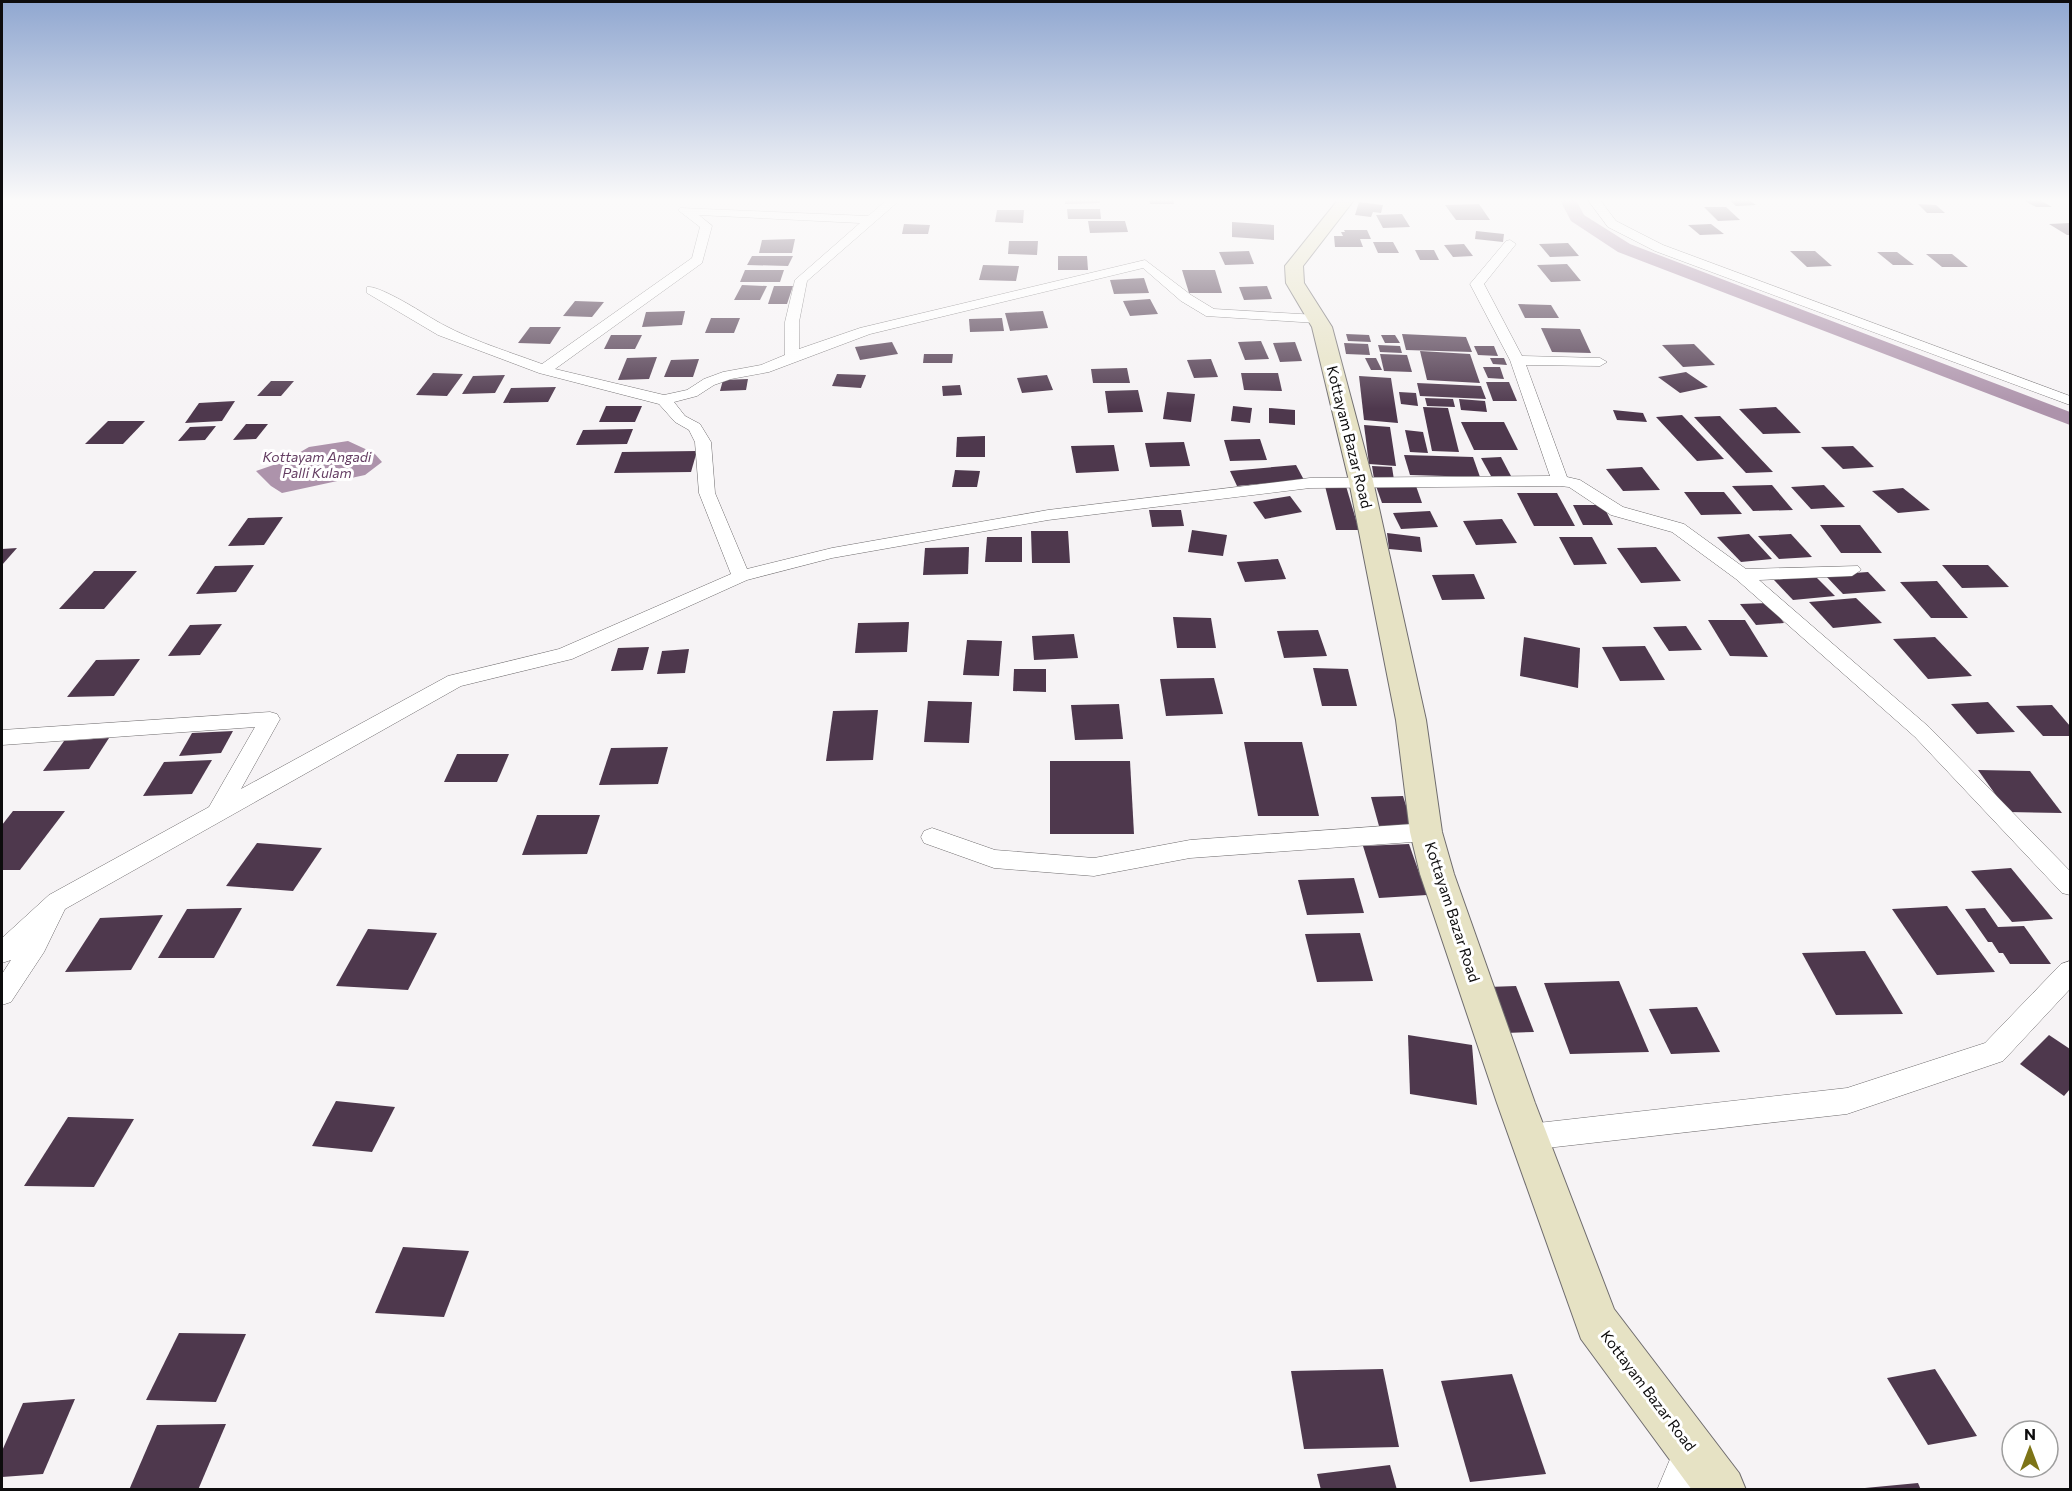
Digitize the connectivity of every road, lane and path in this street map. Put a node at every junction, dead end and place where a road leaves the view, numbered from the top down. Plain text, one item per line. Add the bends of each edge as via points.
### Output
1 (685, 270) edge
2 (813, 270) edge
3 (1121, 270) edge
4 (1151, 270) edge
5 (1294, 270) edge
6 (1490, 270) edge
7 (1717, 270) edge
8 (372, 290) dead end
9 (1317, 319) junction
10 (792, 357) junction
11 (1517, 360) junction
12 (1600, 362) dead end
13 (544, 370) junction
14 (664, 400) junction
15 (2070, 401) edge
16 (1560, 481) junction
17 (1361, 482) junction
18 (1851, 570) dead end
19 (1742, 574) junction
20 (741, 576) junction
21 (2, 737) edge
22 (216, 815) junction
23 (1426, 832) junction
24 (932, 837) dead end
25 (2070, 886) edge
26 (33, 935) junction
27 (2, 953) edge
28 (2070, 972) edge
29 (2, 994) edge
30 (1529, 1137) junction
31 (1691, 1449) junction
32 (1674, 1490) edge
33 (1722, 1490) edge

1 - 13 street
2 - 10 street via 801,280 792,322
3 - 10 street via 865,331
4 - 9 street via 1211,313
5 - 9 main road, Kottayam Bazar Road via 1295,283
6 - 11 street via 1478,284
7 - 15 street
8 - 13 street via 443,332
9 - 17 main road, Kottayam Bazar Road via 1323,327
10 - 14 street via 764,369 728,375 692,393
11 - 12 street
11 - 16 street
13 - 14 street
14 - 20 street via 680,419 695,427 703,442 708,494
16 - 17 street
16 - 19 street via 1575,483 1617,511 1678,528
17 - 20 street via 1311,483 1048,515 832,553
17 - 23 main road, Kottayam Bazar Road via 1411,720
18 - 19 street
19 - 25 street via 1922,732
20 - 22 street via 565,654 455,681
21 - 22 street via 270,719
22 - 26 street via 57,902
23 - 24 street via 1190,849 1094,867 994,859
23 - 30 main road, Kottayam Bazar Road via 1437,874
26 - 27 street
26 - 29 street
28 - 30 street via 1994,1052 1847,1101
30 - 31 main road, Kottayam Bazar Road via 1597,1323
31 - 32 street
31 - 33 main road, Kottayam Bazar Road

